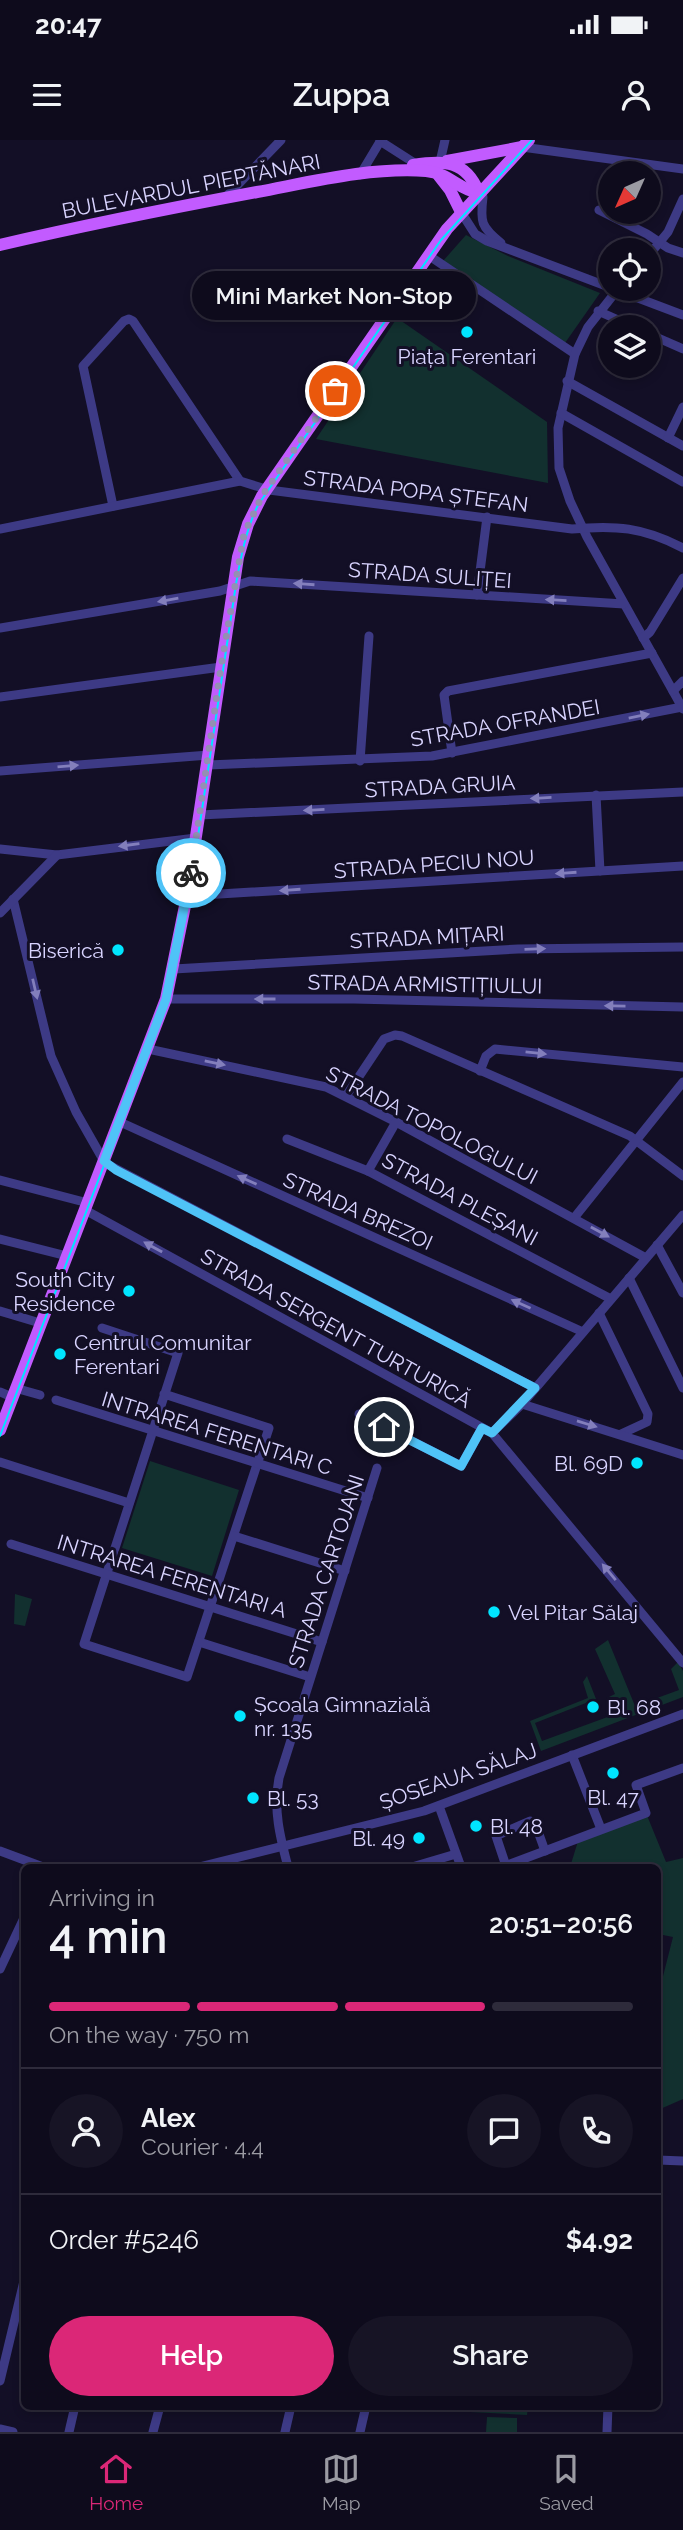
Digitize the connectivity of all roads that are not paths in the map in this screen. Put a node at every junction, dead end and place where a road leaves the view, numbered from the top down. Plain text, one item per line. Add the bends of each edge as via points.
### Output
1 (281, 140) edge
2 (380, 140) edge
3 (444, 140) edge
4 (525, 144) edge
5 (416, 164) junction
6 (438, 167) junction
7 (683, 169) edge
8 (390, 171) junction
9 (360, 175) junction
10 (479, 193) junction
11 (225, 198) junction
12 (683, 199) edge
13 (681, 209) edge
14 (461, 212) junction
15 (627, 224) edge
16 (652, 238) edge
17 (661, 241) edge
18 (0, 245) edge
19 (661, 245) edge
20 (505, 246) junction
21 (683, 253) edge
22 (428, 255) junction
23 (598, 283) edge
24 (607, 301) edge
25 (646, 301) edge
26 (598, 311) junction
27 (607, 315) edge
28 (683, 315) edge
29 (661, 339) edge
30 (683, 349) edge
31 (575, 354) junction
32 (567, 381) junction
33 (683, 407) edge
34 (561, 413) junction
35 (668, 438) junction
36 (683, 446) edge
37 (240, 481) junction
38 (683, 482) edge
39 (266, 489) junction
40 (113, 506) junction
41 (487, 517) junction
42 (0, 528) edge
43 (582, 528) junction
44 (683, 548) edge
45 (683, 578) edge
46 (234, 585) junction
47 (477, 595) junction
48 (624, 604) junction
49 (0, 628) edge
50 (369, 636) dead end
51 (643, 638) junction
52 (652, 653) junction
53 (221, 667) junction
54 (683, 681) edge
55 (673, 691) junction
56 (0, 696) edge
57 (682, 708) edge
58 (452, 753) junction
59 (209, 760) junction
60 (360, 761) junction
61 (0, 771) edge
62 (683, 792) edge
63 (596, 795) junction
64 (200, 815) junction
65 (196, 838) junction
66 (0, 849) edge
67 (57, 855) junction
68 (683, 866) edge
69 (600, 871) junction
70 (187, 897) junction
71 (13, 899) junction
72 (0, 912) edge
73 (683, 947) edge
74 (174, 969) junction
75 (166, 999) junction
76 (683, 1007) edge
77 (148, 1049) junction
78 (683, 1068) edge
79 (480, 1071) junction
80 (683, 1082) edge
81 (346, 1096) junction
82 (120, 1122) junction
83 (396, 1122) junction
84 (287, 1139) dead end
85 (637, 1140) junction
86 (104, 1161) junction
87 (368, 1171) junction
88 (683, 1175) edge
89 (0, 1180) edge
90 (86, 1206) junction
91 (574, 1218) junction
92 (680, 1218) edge
93 (683, 1232) edge
94 (0, 1239) edge
95 (657, 1245) junction
96 (67, 1256) junction
97 (646, 1258) junction
98 (629, 1278) junction
99 (683, 1293) edge
100 (611, 1299) junction
101 (0, 1311) edge
102 (599, 1313) junction
103 (40, 1323) junction
104 (102, 1328) dead end
105 (583, 1332) junction
106 (535, 1388) junction
107 (683, 1388) edge
108 (9, 1392) edge
109 (164, 1394) junction
110 (40, 1395) dead end
111 (56, 1400) dead end
112 (522, 1404) junction
113 (359, 1415) dead end
114 (482, 1428) junction
115 (0, 1430) edge
116 (153, 1431) junction
117 (492, 1433) junction
118 (621, 1434) junction
119 (683, 1455) edge
120 (0, 1462) edge
121 (257, 1464) junction
122 (377, 1468) dead end
123 (368, 1498) junction
124 (129, 1503) junction
125 (234, 1536) junction
126 (12, 1544) dead end
127 (345, 1571) junction
128 (106, 1574) junction
129 (211, 1606) junction
130 (199, 1642) junction
131 (322, 1642) junction
132 (683, 1663) edge
133 (310, 1676) junction
134 (683, 1714) edge
135 (572, 1755) junction
136 (683, 1768) edge
137 (439, 1806) junction
138 (601, 1829) junction
139 (283, 1847) junction
140 (0, 1851) edge
141 (545, 1851) junction
142 (456, 1854) junction
143 (35, 1864) edge
144 (212, 1864) edge
145 (288, 1864) edge
146 (422, 1864) edge
147 (460, 1864) edge
148 (503, 1864) edge
149 (509, 1864) edge
150 (21, 1924) edge
151 (0, 1969) edge
152 (661, 2160) edge
153 (683, 2161) edge
154 (20, 2317) edge
155 (0, 2381) edge
156 (74, 2410) edge
157 (159, 2410) edge
158 (290, 2410) edge
159 (365, 2410) edge
160 (608, 2410) edge
161 (0, 2429) edge
162 (13, 2432) edge
163 (69, 2432) edge
164 (153, 2432) edge
165 (285, 2432) edge
166 (360, 2432) edge
167 (607, 2432) edge

1 - 11 street
2 - 5 street
2 - 9 street
3 - 6 street
4 - 6 main road
4 - 7 street
4 - 10 main road
5 - 6 main road, BULEVARDUL PIEPTĂNARI
5 - 8 main road, BULEVARDUL PIEPTĂNARI
6 - 8 main road, BULEVARDUL PIEPTĂNARI
6 - 10 main road, BULEVARDUL PIEPTĂNARI via 466,189
6 - 14 main road
8 - 9 main road, BULEVARDUL PIEPTĂNARI
9 - 11 main road, BULEVARDUL PIEPTĂNARI
10 - 14 main road
10 - 20 street via 483,197 482,225
11 - 18 main road, BULEVARDUL PIEPTĂNARI
12 - 13 street
13 - 17 street
14 - 20 street via 475,234
14 - 22 main road
15 - 16 street
19 - 21 street
20 - 23 street
22 - 31 street
22 - 39 main road
24 - 26 street
25 - 28 street
26 - 27 street
26 - 31 street
29 - 30 street
31 - 32 street
32 - 34 street
32 - 35 street
33 - 35 street
34 - 38 street
34 - 43 street via 559,468
35 - 36 street
37 - 39 street, STRADA POPA ȘTEFAN
37 - 40 street, STRADA POPA ȘTEFAN
37 - 40 street via 129,319 83,366
39 - 41 street, STRADA POPA ȘTEFAN
39 - 46 main road via 244,534
40 - 42 street, STRADA POPA ȘTEFAN
41 - 43 street, STRADA POPA ȘTEFAN
41 - 47 street
43 - 44 street, STRADA POPA ȘTEFAN via 621,527
43 - 48 street
45 - 51 street
47 -> 46 street, STRADA SULIȚEI via 250,581
46 -> 49 street, STRADA SULIȚEI
46 - 53 main road
48 -> 47 street, STRADA SULIȚEI
48 - 51 street
50 - 60 street
51 - 52 street
52 - 55 street
52 - 58 street via 448,691 444,695
53 - 56 street
53 - 59 main road
54 - 55 street
55 - 57 street
58 -> 57 street, STRADA OFRANDEI
58 - 60 street, STRADA OFRANDEI
59 - 60 street, STRADA OFRANDEI
61 -> 59 street, STRADA OFRANDEI
59 - 64 main road
62 - 63 street, STRADA GRUIA
63 -> 64 street, STRADA GRUIA
63 - 69 street
64 - 65 main road
65 -> 67 street
65 - 70 main road
66 - 67 street
67 - 71 street
68 - 69 street, STRADA PECIU NOU
69 -> 70 street, STRADA PECIU NOU
70 - 74 main road
71 - 72 street
71 -> 86 street via 51,1056
74 -> 73 street, STRADA MIȚARI via 554,948
74 - 75 main road
76 -> 75 street, STRADA ARMISTIȚIULUI
75 - 77 main road
77 -> 81 street, STRADA TOPOLOGULUI via 314,1084
77 - 82 main road
79 -> 78 street via 495,1049
79 - 81 street via 402,1036 389,1036
79 - 85 street
80 - 85 street
81 - 83 street, STRADA TOPOLOGULUI
82 - 86 main road
105 -> 82 street, STRADA BREZOI
83 - 87 street
83 - 91 street, STRADA TOPOLOGULUI
84 - 87 street, STRADA PLEȘANI
85 - 88 street
85 - 91 street
86 - 90 main road
86 - 106 street
87 - 100 street, STRADA PLEȘANI
89 - 90 street, STRADA SERGENT TURTURICĂ
90 - 96 main road
114 -> 90 street, STRADA SERGENT TURTURICĂ
91 -> 97 street, STRADA TOPOLOGULUI
92 - 93 street
92 - 95 street
94 - 96 street
95 - 97 street
95 - 99 street
96 - 103 main road
97 - 98 street
98 - 100 street
98 - 107 street
100 - 102 street
101 - 103 street
102 - 105 street
102 - 118 street via 648,1414 647,1422
103 - 108 main road
104 - 109 street via 178,1353
105 - 106 street
106 - 112 street
108 - 110 street
108 - 115 main road
109 - 116 street
109 - 121 street via 269,1428
111 - 116 street, INTRAREA FERENTARI C
112 - 117 street
112 -> 118 street
113 - 114 street via 461,1466
114 - 117 street, STRADA SERGENT TURTURICĂ
116 - 121 street, INTRAREA FERENTARI C
116 - 124 street
132 -> 117 street, STRADA SERGENT TURTURICĂ
118 - 119 street
120 - 124 street
121 - 123 street, INTRAREA FERENTARI C
121 - 125 street
122 - 123 street, STRADA CARTOJANI
123 - 127 street, STRADA CARTOJANI
124 - 128 street
125 - 127 street
125 - 129 street
126 - 128 street, INTRAREA FERENTARI A
127 - 131 street, STRADA CARTOJANI
128 - 129 street, INTRAREA FERENTARI A
128 - 130 street via 84,1644 187,1677
129 - 130 street
129 - 131 street, INTRAREA FERENTARI A
130 - 133 street
131 - 133 street, STRADA CARTOJANI
133 - 139 street, STRADA CARTOJANI via 276,1792
134 - 135 street, ȘOSEAUA SĂLAJ
135 - 137 street, ȘOSEAUA SĂLAJ
135 - 138 street
136 - 138 street via 636,1785 646,1813
137 - 139 street, ȘOSEAUA SĂLAJ
137 - 142 street
138 - 141 street
139 - 144 street, ȘOSEAUA SĂLAJ
139 - 145 street, STRADA CARTOJANI
140 - 143 street
141 - 148 street via 535,1823 530,1821 496,1836
141 - 149 street
142 - 146 street
142 - 147 street
150 - 151 street
152 - 153 street
154 - 155 street
156 - 163 street
157 - 164 street
158 - 165 street
159 - 166 street
160 - 167 street
161 - 162 street

